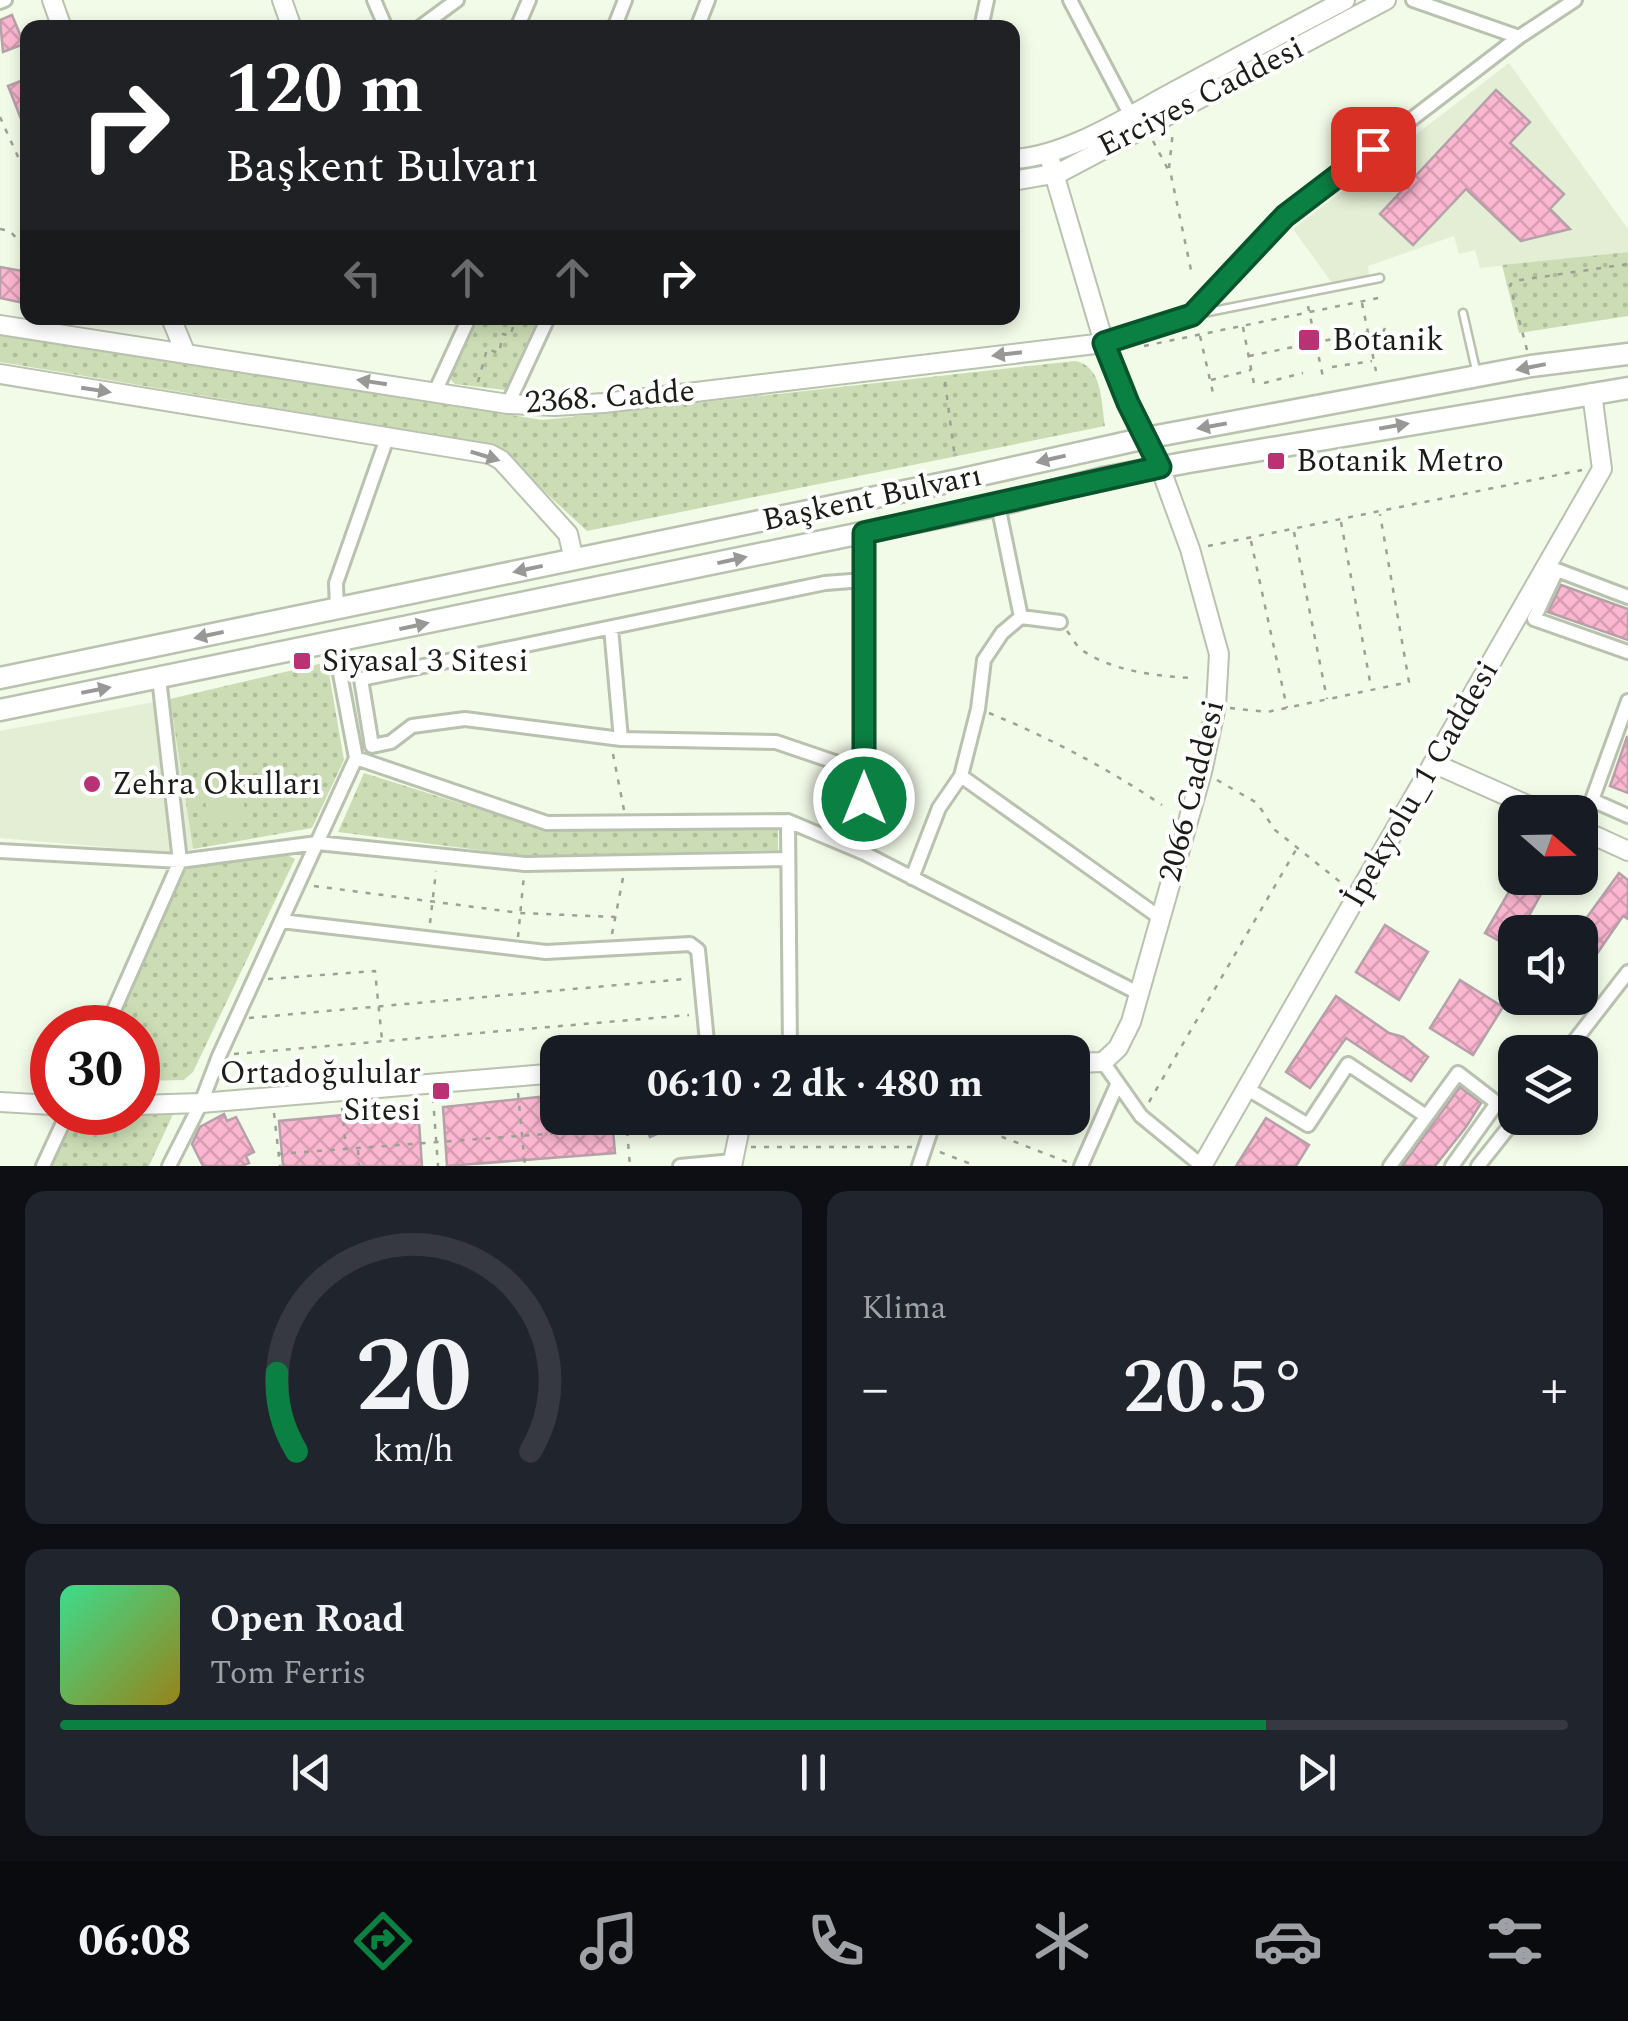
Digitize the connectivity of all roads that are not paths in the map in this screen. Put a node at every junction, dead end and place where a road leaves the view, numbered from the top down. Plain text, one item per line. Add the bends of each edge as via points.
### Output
1 (457, 0) edge
2 (1070, 0) edge
3 (1344, 0) edge
4 (1386, 0) edge
5 (1413, 0) edge
6 (1575, 0) edge
7 (430, 20) edge
8 (1519, 37) junction
9 (1130, 114) junction
10 (1048, 153) junction
11 (1020, 157) edge
12 (1055, 174) junction
13 (1020, 179) edge
14 (1380, 278) dead end
15 (1463, 313) dead end
16 (1192, 315) junction
17 (0, 325) edge
18 (174, 325) edge
19 (466, 325) edge
20 (545, 325) edge
21 (1104, 343) junction
22 (184, 352) junction
23 (1628, 354) edge
24 (0, 374) edge
25 (1478, 378) junction
26 (1628, 388) edge
27 (434, 392) junction
28 (1592, 393) junction
29 (508, 404) junction
30 (388, 438) junction
31 (1146, 438) junction
32 (1160, 467) junction
33 (998, 504) junction
34 (864, 533) junction
35 (574, 560) junction
36 (864, 580) junction
37 (1628, 596) edge
38 (336, 609) junction
39 (1021, 618) junction
40 (1060, 622) road end
41 (611, 628) junction
42 (334, 642) junction
43 (1628, 652) edge
44 (0, 678) edge
45 (159, 678) junction
46 (1628, 701) edge
47 (0, 710) edge
48 (615, 739) junction
49 (356, 758) junction
50 (1433, 763) junction
51 (864, 772) junction
52 (961, 776) junction
53 (1505, 795) edge
54 (1628, 816) edge
55 (788, 822) junction
56 (1598, 837) edge
57 (317, 843) junction
58 (0, 850) edge
59 (1628, 851) edge
60 (864, 853) junction
61 (788, 859) junction
62 (180, 861) junction
63 (912, 878) junction
64 (1159, 917) junction
65 (281, 921) junction
66 (1628, 972) edge
67 (1140, 994) junction
68 (116, 1005) edge
69 (707, 1035) edge
70 (790, 1035) edge
71 (1579, 1035) edge
72 (1090, 1062) edge
73 (1103, 1062) junction
74 (540, 1074) edge
75 (1117, 1085) junction
76 (1246, 1088) junction
77 (0, 1102) edge
78 (201, 1103) junction
79 (30, 1104) edge
80 (160, 1104) edge
81 (1426, 1116) junction
82 (57, 1135) edge
83 (929, 1135) edge
84 (1503, 1135) edge
85 (733, 1158) edge
86 (43, 1166) edge
87 (170, 1166) edge
88 (680, 1166) edge
89 (918, 1166) edge
90 (1080, 1166) edge
91 (1202, 1166) edge
92 (1390, 1166) edge
93 (1452, 1166) edge
94 (1478, 1166) edge

1 - 7 street
2 - 9 street
3 - 9 street, Erciyes Caddesi
4 - 12 street, Erciyes Caddesi
5 - 8 street
6 - 8 street
8 - 16 street via 1285,216
9 - 10 street, Erciyes Caddesi
10 - 11 street, Erciyes Caddesi
10 - 12 street, 2066 Caddesi
12 - 13 street, Erciyes Caddesi
12 - 21 street, 2066 Caddesi
14 - 16 lane
15 - 25 lane
16 - 21 street
17 - 22 street, 2368. Cadde
18 - 22 street
19 - 27 street
20 - 29 street
21 -> 29 street, 2368. Cadde via 604,403
21 - 31 street, 2066 Caddesi
27 -> 22 street, 2368. Cadde
23 -> 25 main road, Başkent Bulvarı
24 -> 30 street, 2368. Cadde
25 -> 31 main road, Başkent Bulvarı
26 - 28 main road, Başkent Bulvarı
27 - 29 street, 2368. Cadde
32 -> 28 main road, Başkent Bulvarı
28 - 50 street, İpekyolu_1 Caddesi via 1603,465
30 -> 35 street, 2368. Cadde via 496,456 570,536
30 - 38 street via 336,583
31 - 32 street, 2066 Caddesi
31 -> 35 main road, Başkent Bulvarı
32 - 33 main road, Başkent Bulvarı
32 - 64 street, 2066 Caddesi via 1219,654 1202,772
33 - 34 main road, Başkent Bulvarı
33 - 39 street
34 - 36 street
42 -> 34 main road, Başkent Bulvarı
35 -> 38 main road, Başkent Bulvarı
36 - 41 street
36 - 51 street
37 - 43 street via 1557,570 1534,620
38 -> 44 main road, Başkent Bulvarı
39 - 40 street
39 - 52 street via 984,660
41 - 48 street
41 - 48 street via 361,679 372,746 412,726 466,719
42 - 45 main road, Başkent Bulvarı
42 - 49 street
47 -> 45 main road, Başkent Bulvarı
45 - 62 street
46 - 54 street via 1592,800
48 - 51 street via 776,742
49 - 55 street via 547,823
49 - 57 street
50 - 53 street
50 - 76 street, İpekyolu_1 Caddesi
51 - 60 street
52 - 63 street via 939,808
52 - 64 street
55 - 60 street
55 - 61 street
56 - 59 street
57 - 61 street via 525,864
57 - 62 street
57 - 65 street
58 - 62 street
60 - 63 street
61 - 70 street
62 - 68 street
63 - 67 street
64 - 67 street, 2066 Caddesi
65 - 69 street via 546,952 690,944 698,950
65 - 78 street
66 - 71 street
67 - 73 street, 2066 Caddesi via 1127,1032
72 - 73 street
73 - 75 street
74 - 78 street
75 - 90 street
75 - 91 street via 1141,1116
76 - 81 street via 1308,1126 1348,1064
76 - 91 street, İpekyolu_1 Caddesi
77 - 79 street
78 - 80 street
78 - 87 street
81 - 92 street
81 - 93 street via 1458,1073 1497,1104
82 - 86 street
83 - 89 street
84 - 94 street
85 - 88 street

